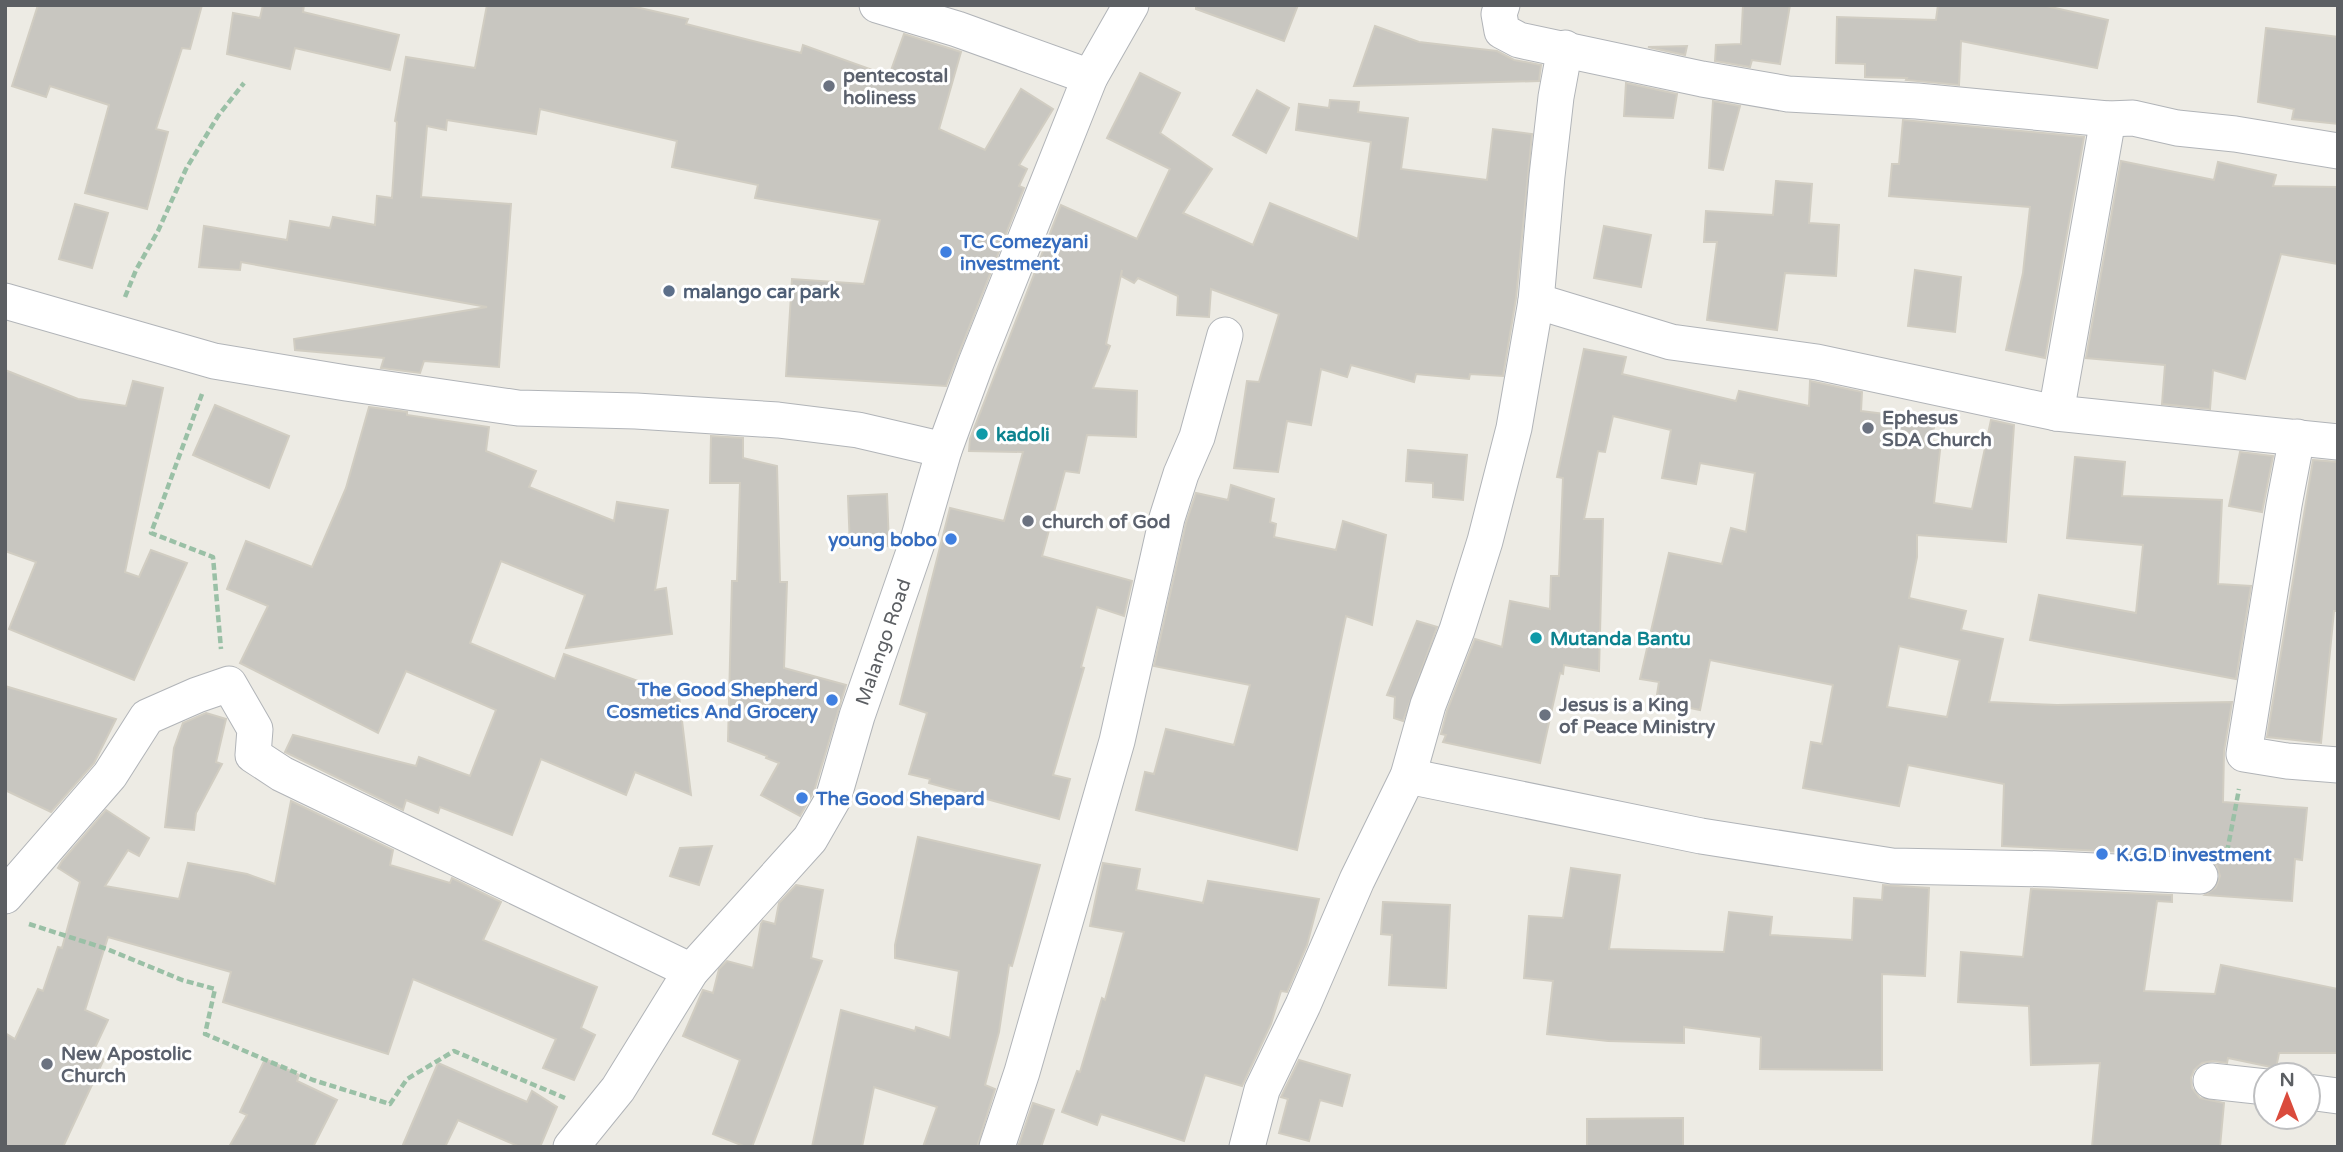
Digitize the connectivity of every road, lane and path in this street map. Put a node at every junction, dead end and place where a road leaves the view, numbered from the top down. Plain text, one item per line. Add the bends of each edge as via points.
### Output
1 (877, 5) edge
2 (1130, 5) edge
3 (1502, 5) edge
4 (1564, 48) junction
5 (1090, 77) junction
6 (244, 83) dead end
7 (2108, 120) junction
8 (2338, 151) edge
9 (5, 301) edge
10 (1536, 301) junction
11 (103, 329) junction
12 (1225, 335) dead end
13 (214, 361) junction
14 (2056, 413) junction
15 (2297, 437) junction
16 (2338, 442) edge
17 (944, 450) junction
18 (229, 684) junction
19 (2244, 754) junction
20 (2338, 765) edge
21 (1408, 776) junction
22 (2200, 876) joint
23 (12, 908) edge
24 (691, 971) junction
25 (2211, 1081) dead end
26 (2252, 1085) edge
27 (618, 1089) junction
28 (571, 1147) edge
29 (997, 1147) edge
30 (1247, 1147) edge

1 - 5 street
2 - 5 street, Malango Road
3 - 4 street via 1502,31 1519,40
4 - 7 street via 1788,94
4 - 10 street
5 - 17 street, Malango Road
6 - 11 path via 186,169 127,294
7 - 8 street via 2133,118
7 - 14 street
9 - 11 street
10 - 14 street via 1671,342 1817,362
10 - 21 street via 1514,428 1485,541
11 - 13 street
12 - 29 street via 1167,518 1116,741
13 - 17 street via 518,408 778,420 858,430
13 - 18 path via 151,533 213,557 220,644
14 - 15 street
15 - 16 street
15 - 19 street
17 - 24 street, Malango Road via 833,799 810,839
18 - 23 street via 147,717
18 - 24 street via 255,729 253,755 282,775
19 - 20 street
19 - 22 path via 2226,858 2214,873
21 - 22 street via 1701,835 1892,866
21 - 30 street via 1262,1090
23 - 27 path via 182,980 215,989 205,1034 313,1080 390,1104 407,1079 454,1051 580,1104
24 - 27 street, Malango Road
25 - 26 street
27 - 28 street, Malango Road

